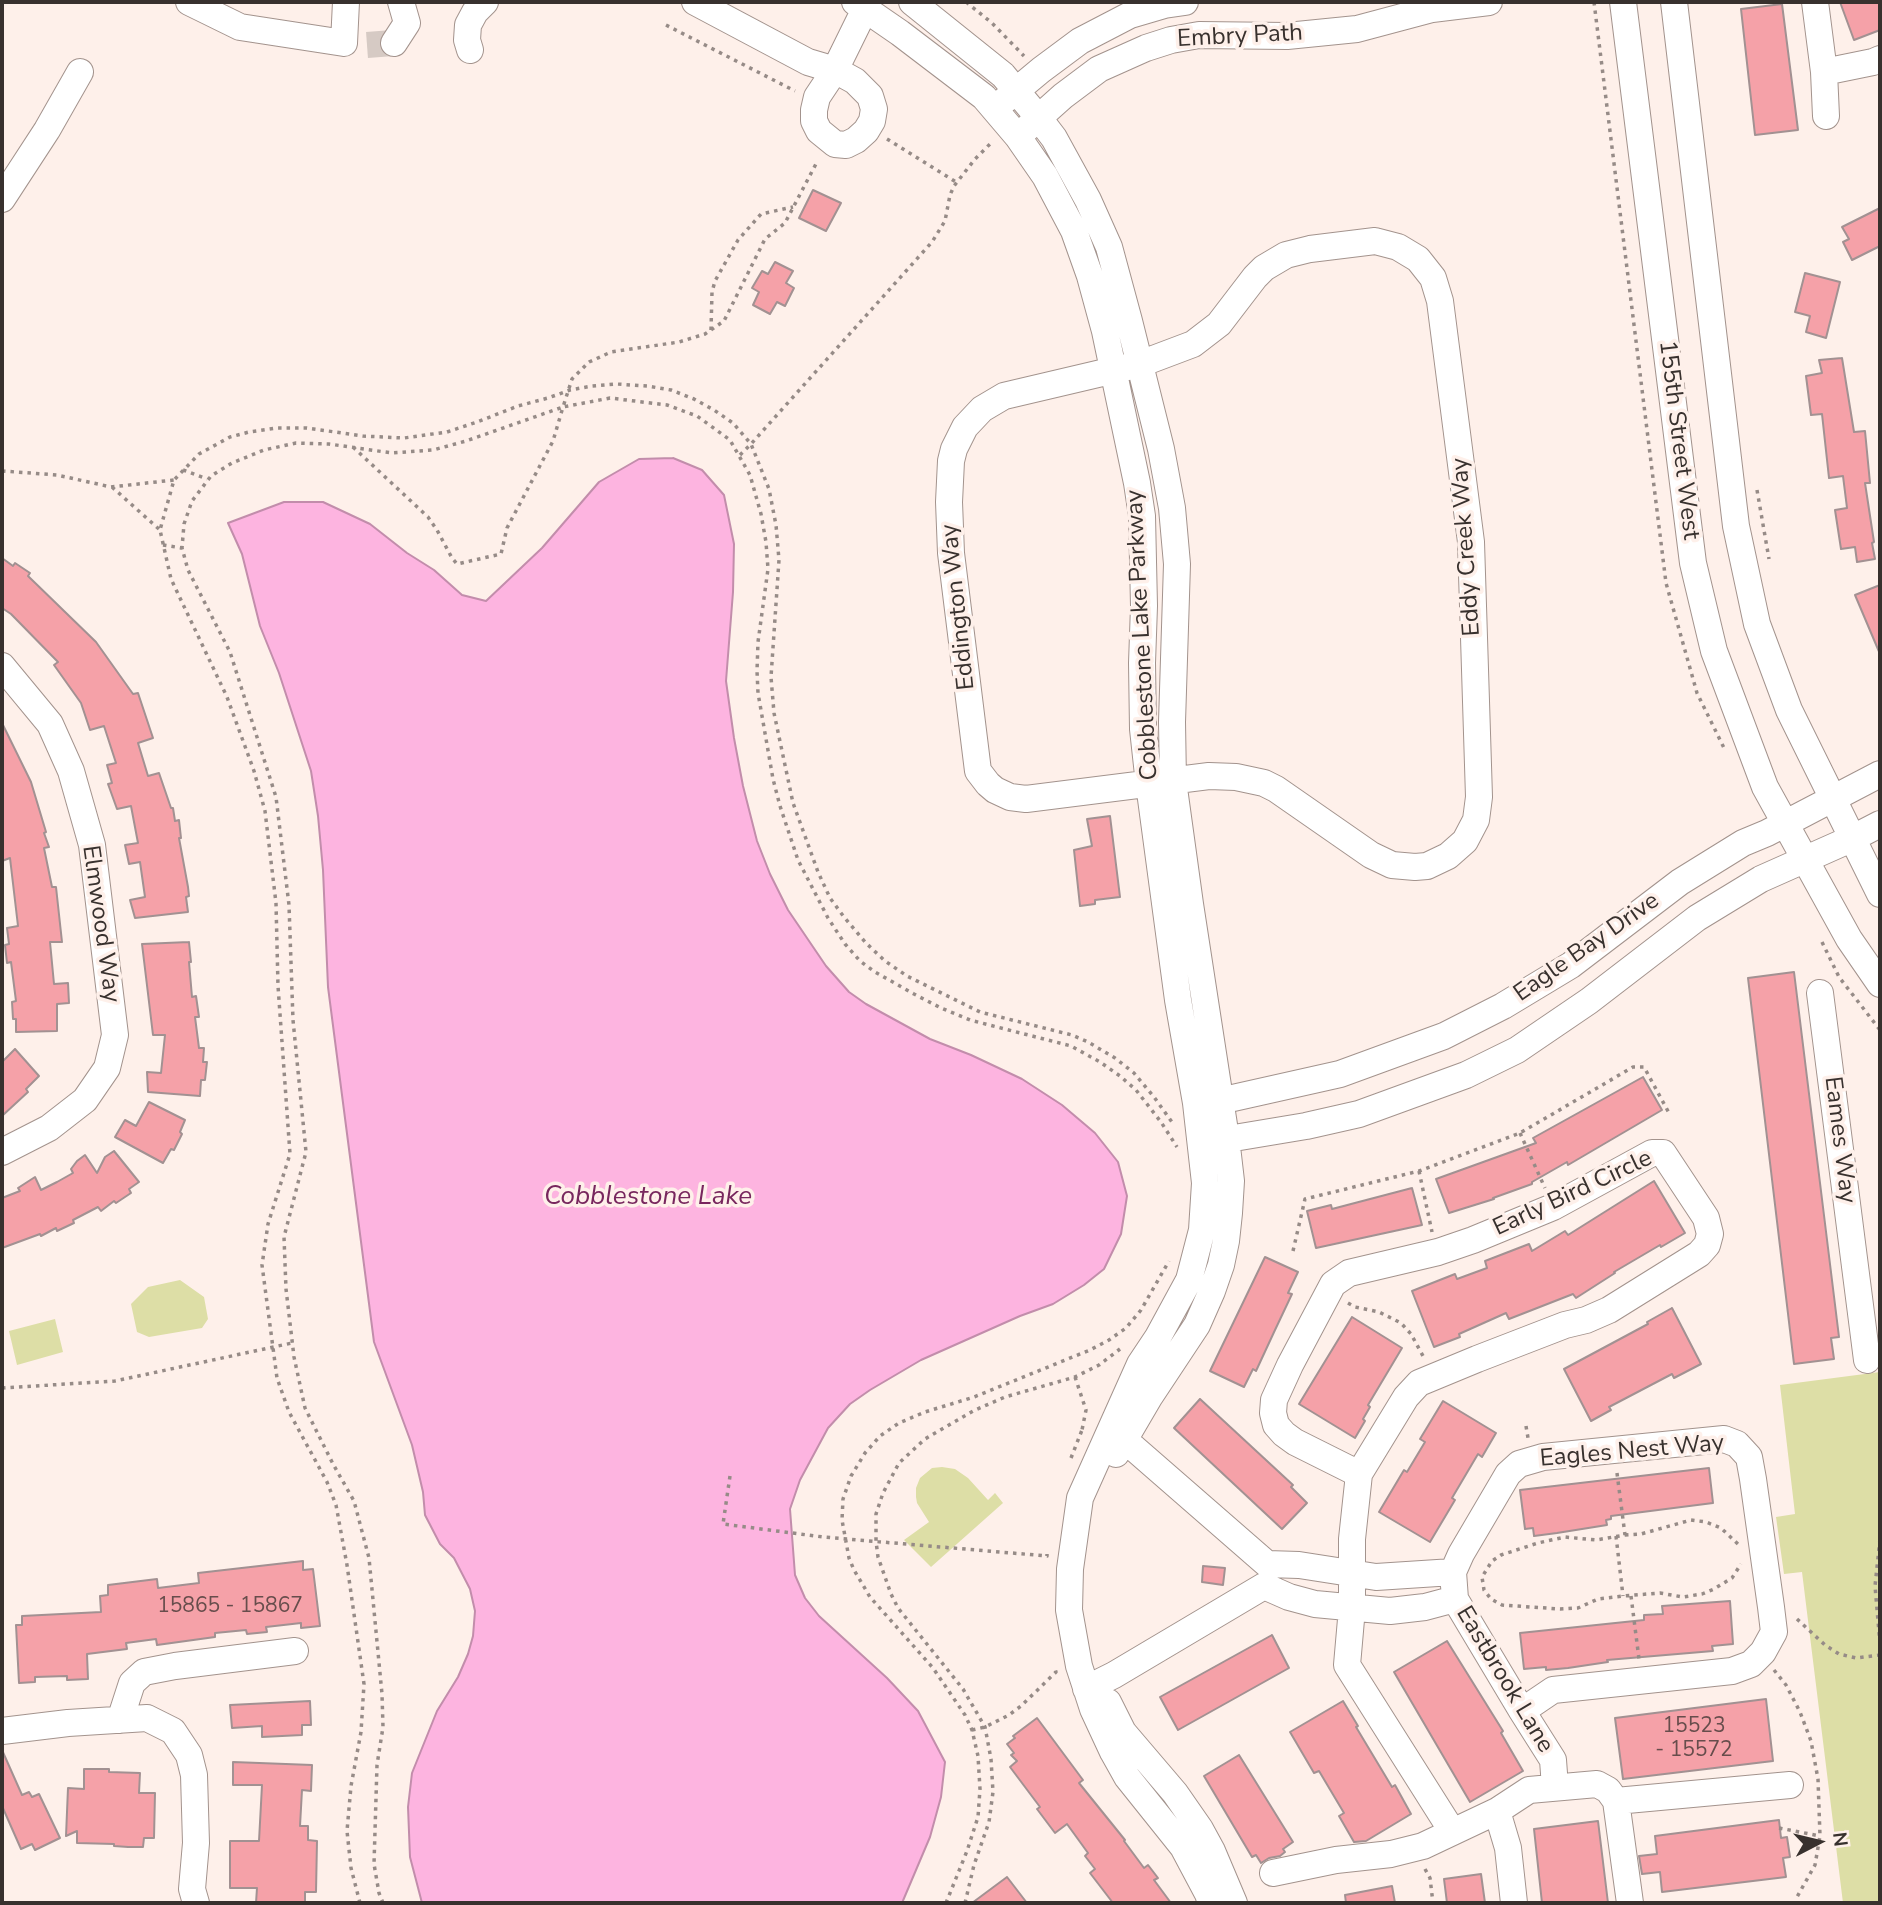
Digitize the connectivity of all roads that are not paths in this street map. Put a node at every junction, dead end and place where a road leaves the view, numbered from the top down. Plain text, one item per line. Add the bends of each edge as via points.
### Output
1 (190, 2) edge
2 (346, 2) edge
3 (401, 2) edge
4 (485, 2) edge
5 (695, 2) edge
6 (912, 2) edge
7 (1196, 2) edge
8 (1489, 2) edge
9 (1623, 2) edge
10 (1674, 2) edge
11 (1815, 2) edge
12 (1171, 3) edge
13 (860, 5) edge
14 (1199, 35) junction
15 (1171, 40) junction
16 (394, 43) dead end
17 (470, 50) dead end
18 (1880, 59) edge
19 (80, 72) dead end
20 (1824, 72) junction
21 (1016, 90) junction
22 (995, 110) junction
23 (1826, 116) dead end
24 (1038, 117) junction
25 (1006, 138) junction
26 (2, 199) edge
27 (1140, 365) junction
28 (1114, 370) junction
29 (2, 666) edge
30 (1880, 774) edge
31 (1161, 782) junction
32 (1832, 799) junction
33 (1786, 823) junction
34 (1880, 824) edge
35 (1851, 839) junction
36 (1804, 859) junction
37 (1880, 894) edge
38 (1880, 984) edge
39 (1820, 993) dead end
40 (1208, 1101) junction
41 (1202, 1145) junction
42 (2, 1152) edge
43 (1869, 1286) edge
44 (1867, 1360) dead end
45 (1108, 1434) junction
46 (1359, 1474) junction
47 (1453, 1573) junction
48 (1351, 1574) junction
49 (1265, 1575) junction
50 (1459, 1606) junction
51 (1352, 1608) junction
52 (295, 1651) dead end
53 (1093, 1686) junction
54 (1522, 1711) junction
55 (120, 1720) junction
56 (2, 1731) edge
57 (1790, 1785) dead end
58 (1555, 1787) junction
59 (1616, 1801) junction
60 (1496, 1811) junction
61 (1452, 1831) junction
62 (1190, 1836) junction
63 (1273, 1873) dead end
64 (196, 1903) edge
65 (1211, 1903) edge
66 (1234, 1903) edge
67 (1514, 1903) edge
68 (1630, 1903) edge

1 - 2 street via 240,27 355,44
3 - 16 street via 407,23
4 - 17 street via 468,25
5 - 13 street via 808,62 835,70
6 - 21 street, Cobblestone Lake Parkway
7 - 14 street
8 - 14 street, Embry Path via 1432,9 1357,29 1287,36
9 - 33 street, 155th Street West via 1693,563 1714,651 1765,787
10 - 32 street, 155th Street West via 1736,526 1757,624 1789,710
11 - 20 street
12 - 15 street
12 - 21 street, Embry Path via 1130,15 1080,40
13 - 22 street, Cobblestone Lake Parkway via 984,97
14 - 15 street, Embry Path
15 - 24 street, Embry Path via 1099,69
18 - 20 street
19 - 26 street
20 - 23 street
21 - 22 street, Embry Path
21 - 24 street, Cobblestone Lake Parkway
22 - 25 street, Cobblestone Lake Parkway
24 - 25 street, Embry Path
24 - 27 street, Cobblestone Lake Parkway via 1054,138 1109,247
25 - 28 street, Cobblestone Lake Parkway via 1045,176 1074,231
27 - 28 street, Eddy Creek Way
27 - 31 street, Cobblestone Lake Parkway via 1161,449 1177,564 1172,696
27 - 31 street, Eddy Creek Way via 1207,335 1255,277 1286,255 1363,242 1398,247 1418,259 1437,289 1470,525 1479,808 1472,831 1457,849 1427,866 1392,865 1264,783 1223,776
28 - 31 street, Cobblestone Lake Parkway via 1142,516 1143,716
28 - 31 street, Eddington Way via 1004,396 972,417 951,461 951,553 978,771 988,784 1002,794 1026,799
29 - 42 street, Elmwood Way via 50,724 71,771 92,845 115,1035 107,1068 85,1100 49,1128
30 - 32 street, Eagle Bay Drive
31 - 40 street, Cobblestone Lake Parkway via 1190,904
32 - 33 street, Eagle Bay Drive
32 - 35 street, 155th Street West
33 - 36 street, 155th Street West
33 - 40 street, Eagle Bay Drive via 1680,882 1571,965 1444,1036 1340,1074
34 - 35 street, Eagle Bay Drive
35 - 36 street, Eagle Bay Drive
35 - 37 street, 155th Street West
36 - 38 street, 155th Street West
36 - 41 street, Eagle Bay Drive via 1697,918 1517,1050 1466,1075 1359,1114
39 - 43 street, Eames Way
40 - 41 street, Cobblestone Lake Parkway
41 - 45 street, Cobblestone Lake Parkway via 1205,1183 1197,1254 1197,1325
43 - 44 street, Eames Way
45 - 49 street via 1135,1449
45 - 53 street, Cobblestone Lake Parkway via 1080,1499 1070,1569 1069,1610 1079,1666
46 - 46 street, Early Bird Circle via 1283,1434 1273,1413 1279,1388 1333,1284 1349,1273 1473,1240 1553,1207 1651,1153 1663,1153 1706,1218 1710,1234 1699,1254 1609,1310 1419,1383
46 - 48 street, Early Bird Circle
47 - 48 street
47 - 50 street, Eastbrook Lane
47 - 54 street, Eagles Nest Way via 1490,1503 1519,1464 1543,1457 1724,1439 1737,1444 1749,1457 1773,1632 1763,1652 1751,1664 1732,1671 1553,1690
48 - 49 street via 1299,1564
48 - 51 street, Early Bird Circle
49 - 51 street via 1289,1597
49 - 53 street
50 - 51 street via 1390,1611
50 - 54 street, Eastbrook Lane
51 - 61 street, Early Bird Circle via 1347,1665
52 - 55 street via 144,1672 132,1683
53 - 62 street, Cobblestone Lake Parkway via 1108,1702 1123,1732 1175,1793
54 - 58 street, Eastbrook Lane via 1553,1760
55 - 56 street
55 - 64 street via 147,1718 173,1731 189,1755 194,1775 192,1889
57 - 59 street
58 - 59 street via 1597,1784
58 - 60 street via 1529,1790
59 - 68 street
60 - 61 street
60 - 67 street via 1508,1849
61 - 63 street via 1423,1846 1391,1854
62 - 65 street, Cobblestone Lake Parkway
62 - 66 street, Cobblestone Lake Parkway via 1217,1863

